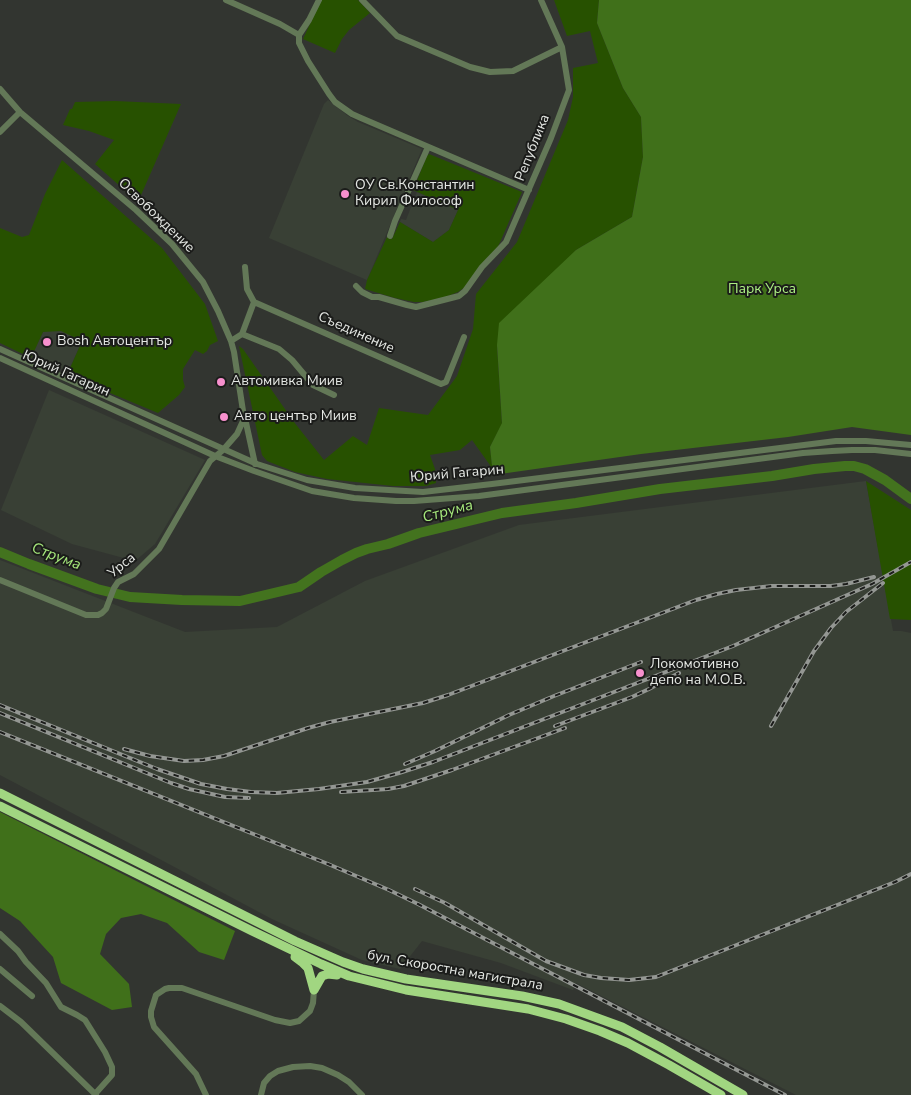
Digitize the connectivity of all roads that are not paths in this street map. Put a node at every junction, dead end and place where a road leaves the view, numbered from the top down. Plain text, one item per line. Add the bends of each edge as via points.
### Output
1 (226, 0) edge
2 (318, 0) edge
3 (362, 0) edge
4 (541, 0) edge
5 (299, 35) junction
6 (562, 47) junction
7 (0, 89) edge
8 (20, 112) junction
9 (0, 132) edge
10 (428, 147) junction
11 (529, 190) junction
12 (390, 236) dead end
13 (245, 267) dead end
14 (356, 286) dead end
15 (254, 302) junction
16 (242, 334) junction
17 (464, 337) dead end
18 (231, 341) junction
19 (0, 348) edge
20 (0, 358) edge
21 (334, 395) dead end
22 (243, 412) junction
23 (911, 445) edge
24 (223, 450) junction
25 (911, 454) edge
26 (215, 456) junction
27 (255, 464) junction
28 (0, 580) edge
29 (0, 793) edge
30 (0, 806) edge
31 (252, 931) junction
32 (0, 934) edge
33 (0, 970) edge
34 (364, 981) junction
35 (314, 990) junction
36 (32, 996) dead end
37 (0, 1006) edge
38 (96, 1095) edge
39 (206, 1095) edge
40 (261, 1095) edge
41 (362, 1095) edge
42 (721, 1095) edge
43 (744, 1095) edge

1 - 5 street
2 - 5 street
3 - 6 street via 397,36 470,68 490,72 513,71
4 - 6 street, Република
5 - 10 street via 303,54 335,102 352,114
6 - 11 street, Република via 569,90
7 - 8 street, Освобождение
8 - 9 street
8 - 18 street, Освобождение via 172,244 203,282
10 - 11 street
10 - 12 street
11 - 14 street, Република via 506,242 459,296 416,307 372,296
13 - 15 street via 247,289
15 - 16 street
15 - 17 street, Съединение via 441,384 446,382
16 - 18 street
16 - 21 street via 279,349 313,385
18 - 22 street, Освобождение
19 - 24 street, Юрий Гагарин
20 - 26 street, Юрий Гагарин
22 - 24 street, Освобождение via 241,427
22 - 27 street
23 - 27 street, Юрий Гагарин via 836,442 423,492 355,488 300,478
24 - 26 street, Урса
24 - 27 street, Юрий Гагарин
25 - 26 street, Юрий Гагарин via 875,450 803,453 430,501 354,498 312,490
26 - 28 street, Урса via 159,548 134,574 118,582 102,613 86,615
29 - 43 highway, бул. Скоростна магистрала via 337,960 386,975 559,1004 622,1027
30 - 31 highway, бул. Скоростна магистрала
31 - 34 highway, бул. Скоростна магистрала
31 - 35 highway via 306,965
32 - 38 street via 46,983 61,1007 85,1020 106,1052 112,1075
33 - 36 street
34 - 35 highway via 325,974 319,978
34 - 42 highway, бул. Скоростна магистрала via 528,1009 566,1019 628,1043
35 - 39 street via 310,1011 299,1021 290,1023 182,988 160,992 150,1011 154,1027 196,1074
37 - 38 street via 21,1022
40 - 41 street via 264,1083 278,1071 310,1066 338,1075

